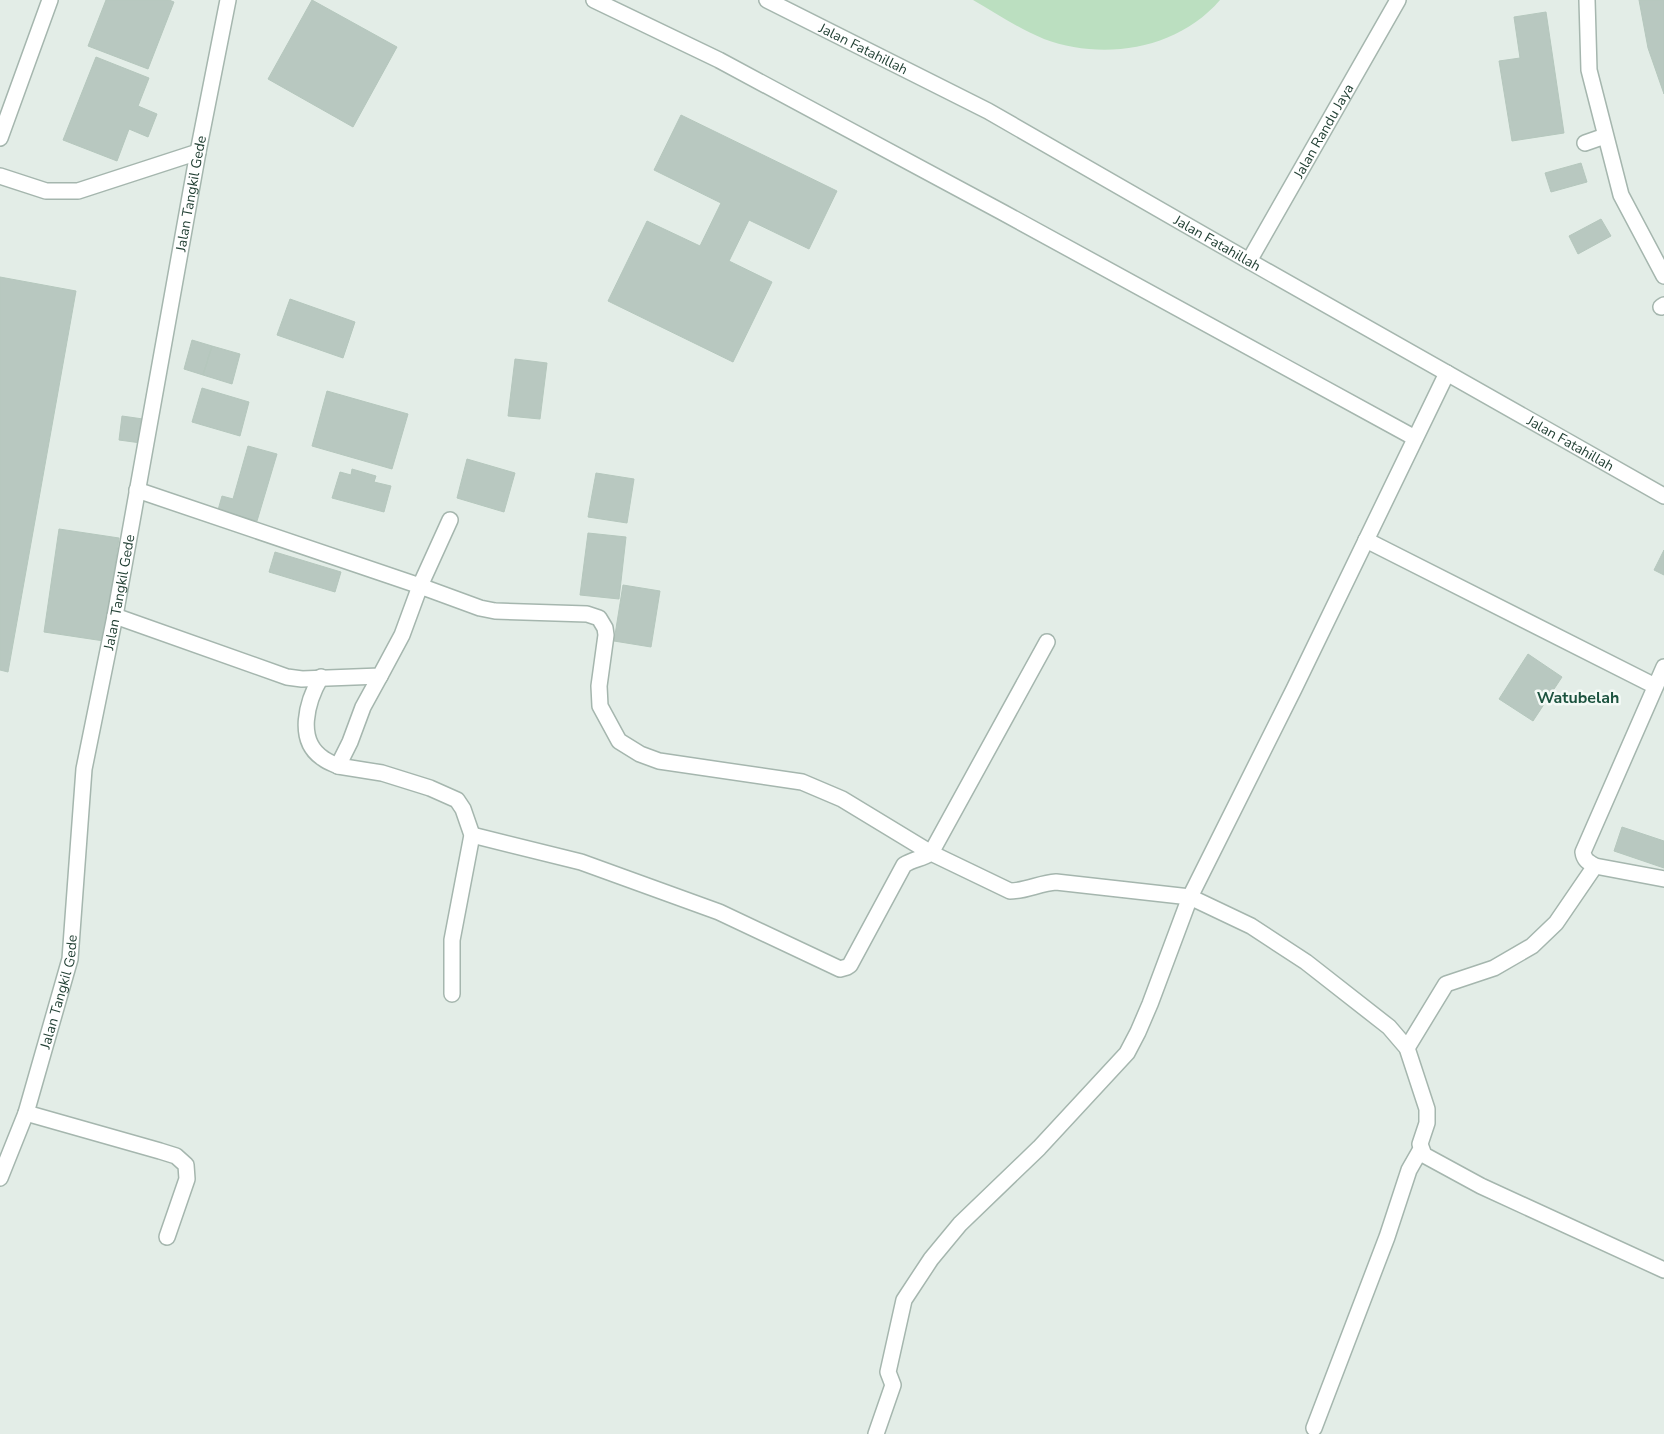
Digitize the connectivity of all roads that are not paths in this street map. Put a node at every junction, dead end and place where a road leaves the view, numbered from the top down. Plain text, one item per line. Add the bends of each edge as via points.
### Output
1 (50, 0) edge
2 (228, 0) edge
3 (594, 0) edge
4 (767, 0) edge
5 (1398, 0) edge
6 (1587, 0) edge
7 (1605, 136) junction
8 (0, 138) edge
9 (1585, 143) dead end
10 (198, 152) junction
11 (0, 176) edge
12 (1249, 261) junction
13 (1664, 276) edge
14 (1447, 373) junction
15 (1415, 438) junction
16 (137, 490) junction
17 (1664, 496) edge
18 (450, 520) dead end
19 (1366, 540) junction
20 (420, 586) junction
21 (115, 616) junction
22 (1047, 642) dead end
23 (1664, 666) edge
24 (380, 676) junction
25 (321, 677) junction
26 (1655, 686) junction
27 (338, 766) junction
28 (472, 835) junction
29 (931, 853) junction
30 (1595, 866) junction
31 (1664, 879) edge
32 (1190, 897) junction
33 (452, 994) dead end
34 (1407, 1048) junction
35 (26, 1113) junction
36 (1421, 1149) junction
37 (0, 1178) edge
38 (167, 1237) dead end
39 (1664, 1270) edge
40 (1314, 1428) dead end
41 (876, 1434) edge

1 - 8 street
2 - 10 street, Jalan Tangkil Gede
3 - 15 street via 736,69
4 - 12 street, Jalan Fatahillah via 988,111
5 - 12 street, Jalan Randu Jaya
6 - 7 street via 1589,70
7 - 9 street
7 - 13 street via 1621,195
10 - 11 street via 78,191 46,191
10 - 16 street, Jalan Tangkil Gede
12 - 14 street, Jalan Fatahillah
14 - 15 street
14 - 17 street, Jalan Fatahillah
15 - 19 street
16 - 20 street
16 - 21 street, Jalan Tangkil Gede
18 - 20 street
19 - 26 street
19 - 32 street
20 - 24 street via 402,635
20 - 29 street via 495,611 587,614 599,618 606,635 599,686 600,706 619,741 659,761 802,782 842,799
21 - 25 street via 287,677
21 - 35 street, Jalan Tangkil Gede via 84,769 70,959
22 - 29 street
23 - 26 street
24 - 25 street
24 - 27 street via 362,708
25 - 27 street via 307,710 308,737 322,759
26 - 30 street via 1586,844 1584,857
27 - 28 street via 382,773 456,800 463,809
28 - 29 street via 581,862 710,908 840,969 850,964 904,865
28 - 33 street via 452,940
29 - 32 street via 1010,891 1056,882
30 - 31 street
30 - 34 street via 1556,923 1532,946 1494,968 1446,984
32 - 34 street via 1251,926 1306,962 1389,1026
32 - 41 street via 1150,1004 1127,1053 1039,1148 960,1224 904,1300 888,1372 893,1385
34 - 36 street via 1428,1109
35 - 37 street, Jalan Tangkil Gede
35 - 38 street via 176,1156 186,1164 187,1179
36 - 39 street via 1424,1155 1481,1186
36 - 40 street via 1410,1170

